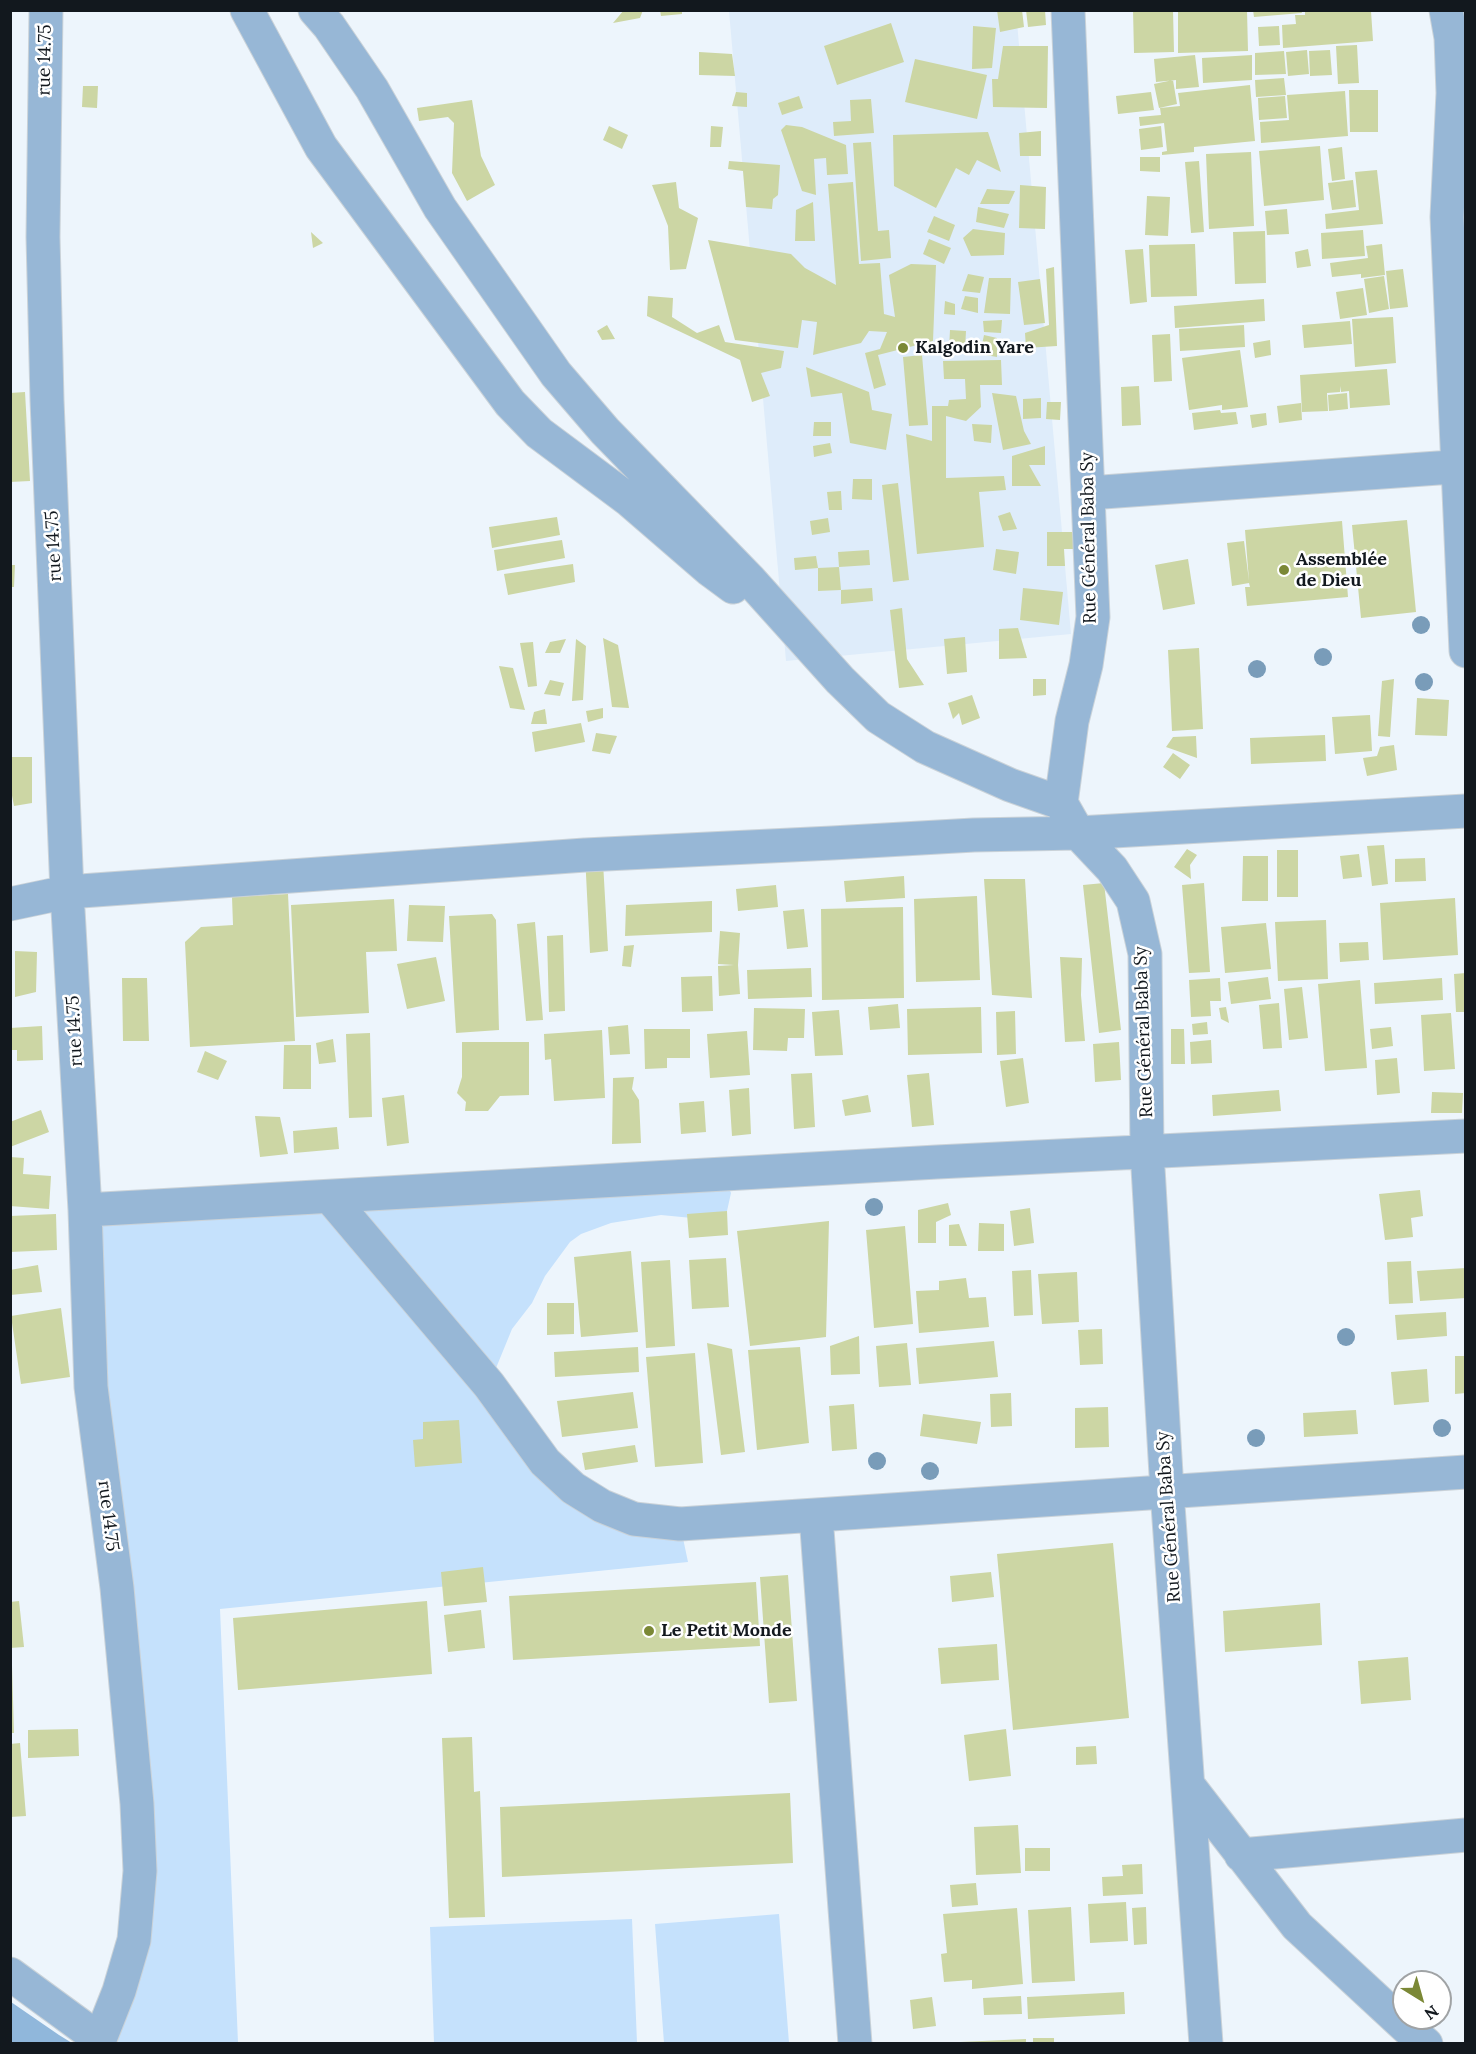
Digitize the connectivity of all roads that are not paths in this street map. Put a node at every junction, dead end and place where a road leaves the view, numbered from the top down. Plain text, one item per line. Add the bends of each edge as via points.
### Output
1 (46, 10) edge
2 (246, 10) edge
3 (315, 10) edge
4 (1068, 10) edge
5 (1446, 10) edge
6 (1461, 466) edge
7 (1089, 493) junction
8 (806, 641) junction
9 (1466, 651) edge
10 (1061, 803) junction
11 (1466, 811) edge
12 (1078, 833) junction
13 (67, 892) junction
14 (10, 904) edge
15 (1466, 1136) edge
16 (1147, 1151) junction
17 (330, 1197) junction
18 (85, 1210) junction
19 (1466, 1473) edge
20 (1167, 1491) junction
21 (816, 1516) junction
22 (1188, 1785) junction
23 (1466, 1835) edge
24 (1241, 1855) junction
25 (10, 1974) edge
26 (98, 2041) edge
27 (855, 2043) edge
28 (1206, 2043) edge
29 (1426, 2043) edge

1 - 13 street, rue 14.75 via 43,237
2 - 8 street via 321,147 510,403 539,433
3 - 8 street via 372,89 440,208 556,374 604,431
4 - 7 street, Rue Général Baba Sy
5 - 6 street via 1453,93 1447,217
6 - 7 street
6 - 9 street
7 - 10 street, Rue Général Baba Sy via 1093,617 1072,721
8 - 10 street via 878,717 925,747
10 - 12 street, Rue Général Baba Sy
11 - 12 street
12 - 13 street via 974,834 654,850
12 - 16 street, Rue Général Baba Sy via 1112,869 1132,901 1145,954
13 - 14 street
13 - 18 street, rue 14.75
15 - 16 street
16 - 17 street
16 - 20 street, Rue Général Baba Sy
17 - 18 street
17 - 21 street via 489,1385 545,1462 573,1488 634,1519 680,1524
18 - 26 street, rue 14.75 via 91,1387 117,1588 140,1871 134,1940
19 - 20 street
20 - 21 street
20 - 22 street, Rue Général Baba Sy
21 - 27 street
22 - 24 street
22 - 28 street, Rue Général Baba Sy
23 - 24 street
24 - 29 street via 1297,1926
25 - 26 street

